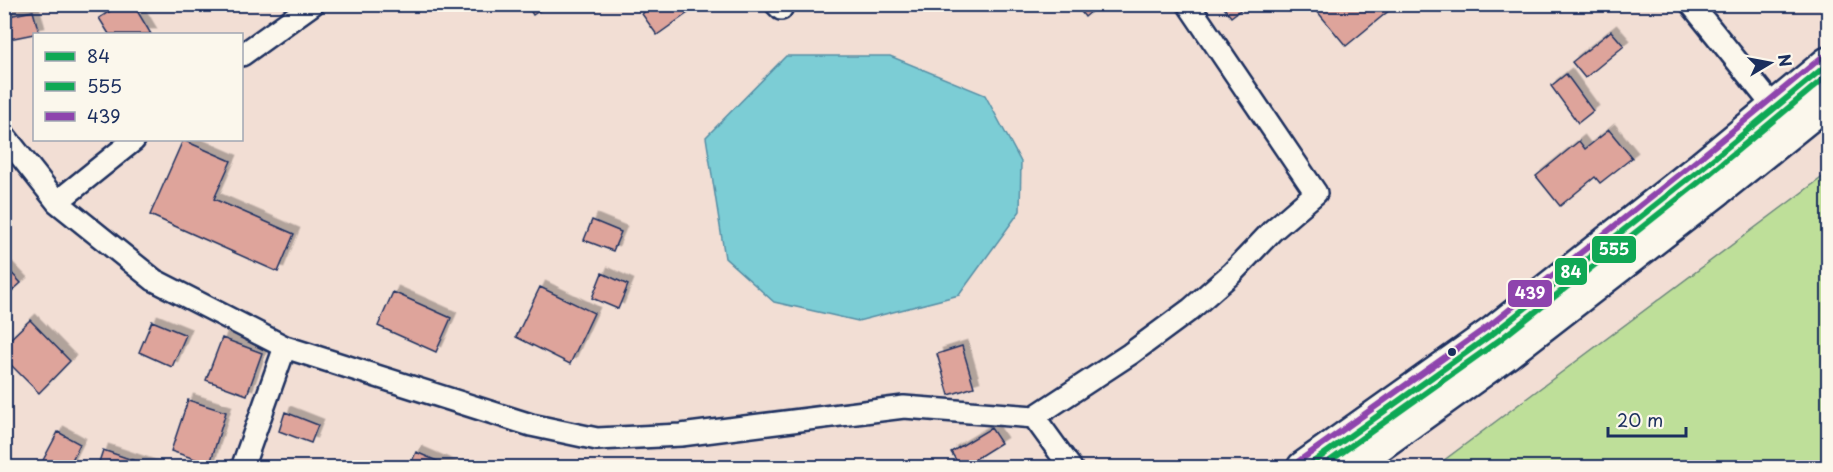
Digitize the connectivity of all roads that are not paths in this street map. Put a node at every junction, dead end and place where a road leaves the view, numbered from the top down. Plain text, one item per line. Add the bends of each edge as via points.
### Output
1 (313, 4) edge
2 (1188, 4) edge
3 (1690, 4) edge
4 (243, 54) edge
5 (1828, 64) edge
6 (1828, 100) edge
7 (1784, 119) junction
8 (4, 135) edge
9 (133, 141) edge
10 (57, 202) junction
11 (285, 347) junction
12 (1034, 417) junction
13 (242, 468) edge
14 (1071, 468) edge
15 (1304, 468) edge
16 (1346, 468) edge

1 - 4 street
2 - 12 street via 1316,194 1191,309
3 - 7 street
5 - 7 main road
6 - 7 main road
7 - 15 main road
7 - 16 main road via 1507,352
8 - 10 street
9 - 10 street
10 - 11 street via 154,280
11 - 12 street via 531,425 597,439 681,435 904,407
11 - 13 street
12 - 14 street

